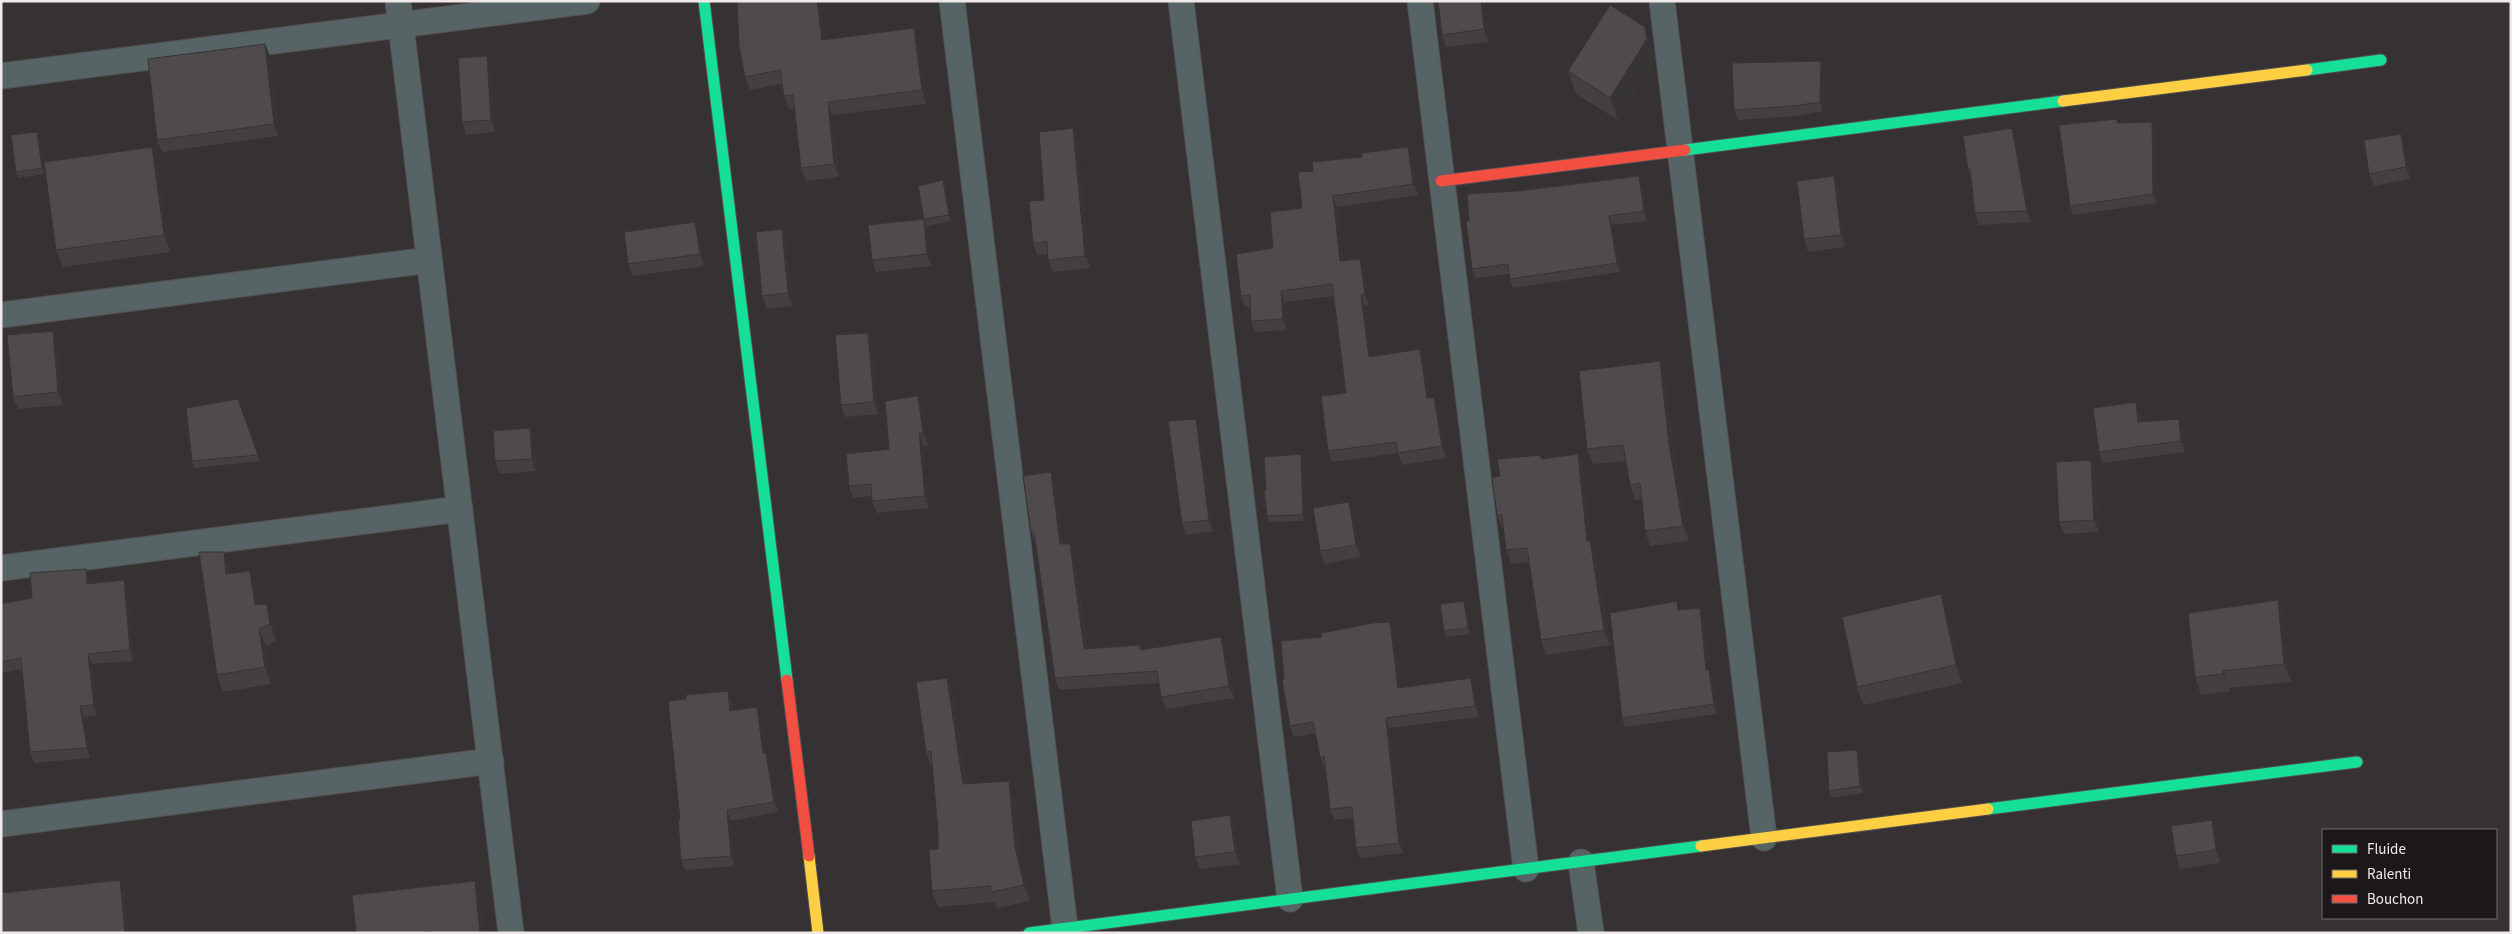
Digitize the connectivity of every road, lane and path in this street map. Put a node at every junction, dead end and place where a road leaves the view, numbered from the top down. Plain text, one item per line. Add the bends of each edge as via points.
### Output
1 (587, 1) edge
2 (704, 1) edge
3 (952, 1) edge
4 (1181, 1) edge
5 (1420, 1) edge
6 (1662, 1) edge
7 (399, 13) edge
8 (2381, 60) dead end
9 (1, 76) edge
10 (1680, 150) junction
11 (1442, 181) junction
12 (430, 260) junction
13 (1, 315) edge
14 (460, 509) junction
15 (1, 568) edge
16 (491, 761) junction
17 (2357, 762) dead end
18 (1, 824) edge
19 (1764, 838) junction
20 (1581, 862) junction
21 (1526, 869) junction
22 (1290, 899) junction
23 (1065, 928) junction
24 (511, 933) edge
25 (818, 933) edge
26 (1029, 933) edge
27 (1591, 933) edge

1 - 7 street
2 - 25 street
3 - 23 street
4 - 22 street
5 - 11 street
6 - 10 street
7 - 9 street
7 - 12 street
8 - 10 street
10 - 11 street
10 - 19 street
11 - 21 street
12 - 13 street
12 - 14 street
14 - 15 street
14 - 16 street
16 - 18 street
16 - 24 street
17 - 19 street
19 - 20 street
20 - 21 street
20 - 27 street
21 - 22 street
22 - 23 street
23 - 26 street

